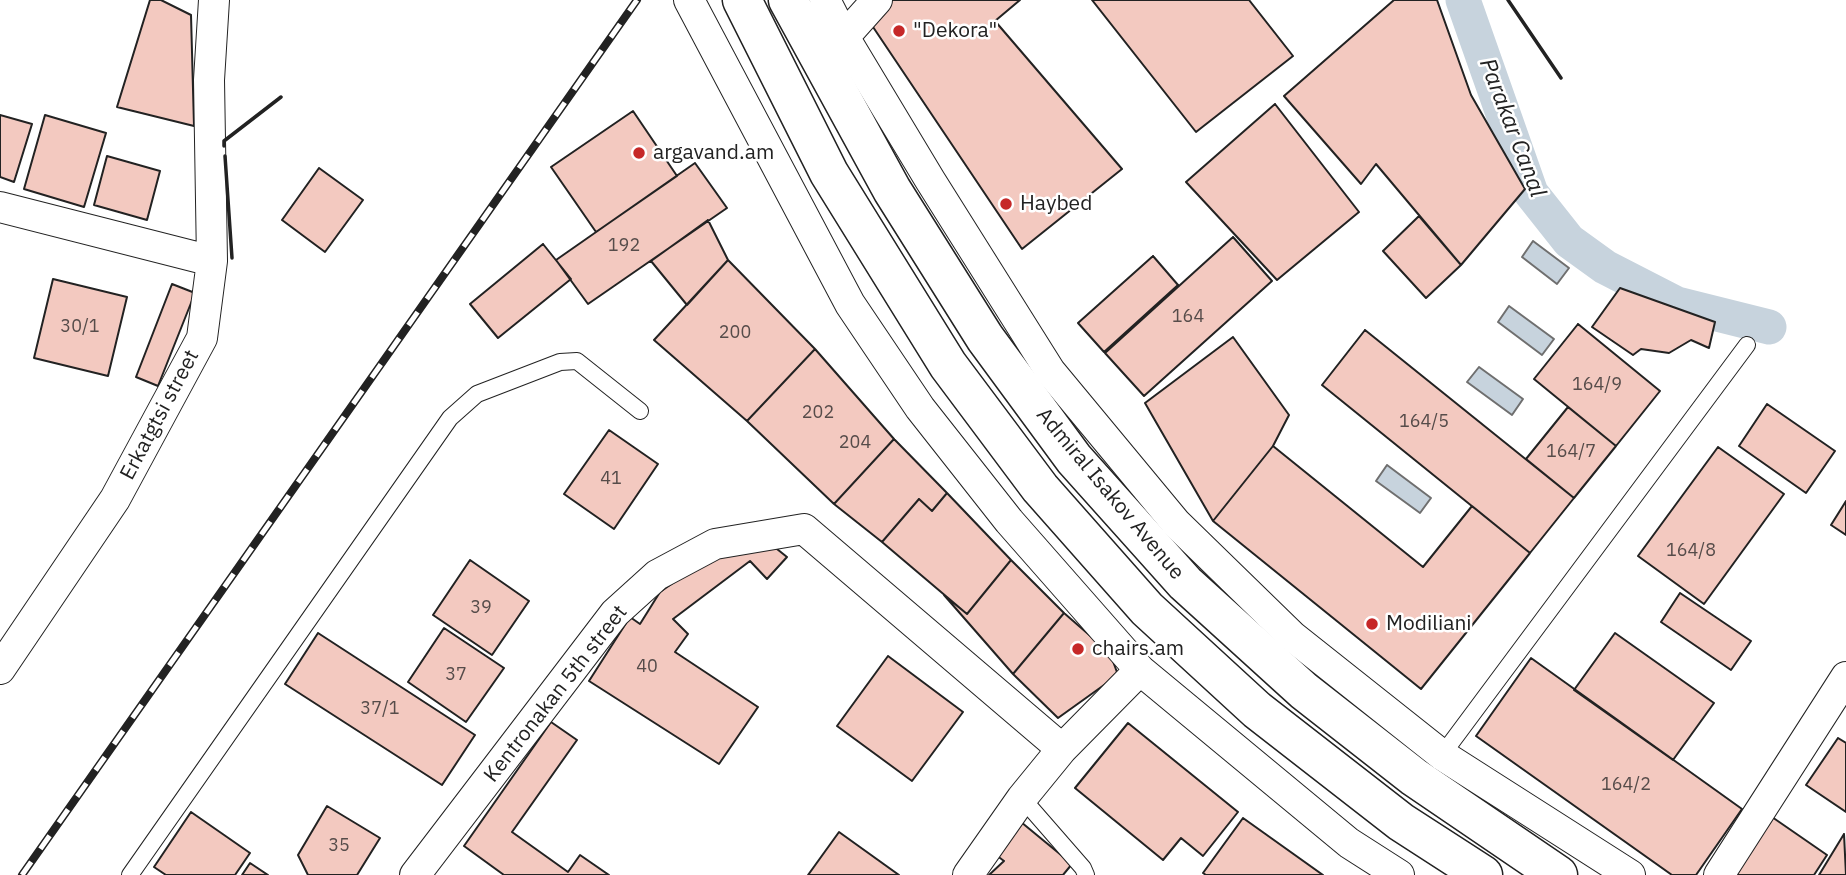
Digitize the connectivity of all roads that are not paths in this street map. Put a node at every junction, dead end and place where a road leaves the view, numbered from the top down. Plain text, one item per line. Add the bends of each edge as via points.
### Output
1 (689, 0) edge
2 (788, 0) edge
3 (825, 0) edge
4 (877, 0) edge
5 (210, 2) edge
6 (746, 8) edge
7 (844, 37) junction
8 (0, 206) edge
9 (212, 261) junction
10 (1747, 345) dead end
11 (640, 411) dead end
12 (5, 651) edge
13 (1140, 670) junction
14 (1846, 677) edge
15 (1062, 749) junction
16 (1442, 755) junction
17 (1023, 798) junction
18 (130, 875) edge
19 (415, 875) edge
20 (968, 875) edge
21 (1086, 875) edge
22 (1399, 875) edge
23 (1483, 875) edge
24 (1558, 875) edge
25 (1630, 875) edge
26 (1719, 875) edge

1 - 13 street via 850,304 920,408 1009,521
2 - 24 highway, Admiral Isakov Avenue via 892,190 977,327 1074,459 1185,583 1304,691 1414,777
3 - 7 street
4 - 7 street
5 - 9 street, Erkatgtsi street
6 - 23 highway via 829,173 941,354 1040,488 1147,610 1256,710 1401,822
7 - 16 street via 1050,371 1159,503 1292,636
8 - 9 street
9 - 12 street, Erkatgtsi street via 202,338 116,499
10 - 16 lane
11 - 18 lane via 577,361 560,362 477,394 450,418
13 - 15 street
13 - 22 street via 1349,843
14 - 26 street
15 - 17 street
15 - 19 street, Kentronakan 5th street via 804,529 715,544 657,575 615,613
16 - 25 street
17 - 20 street
17 - 21 lane

